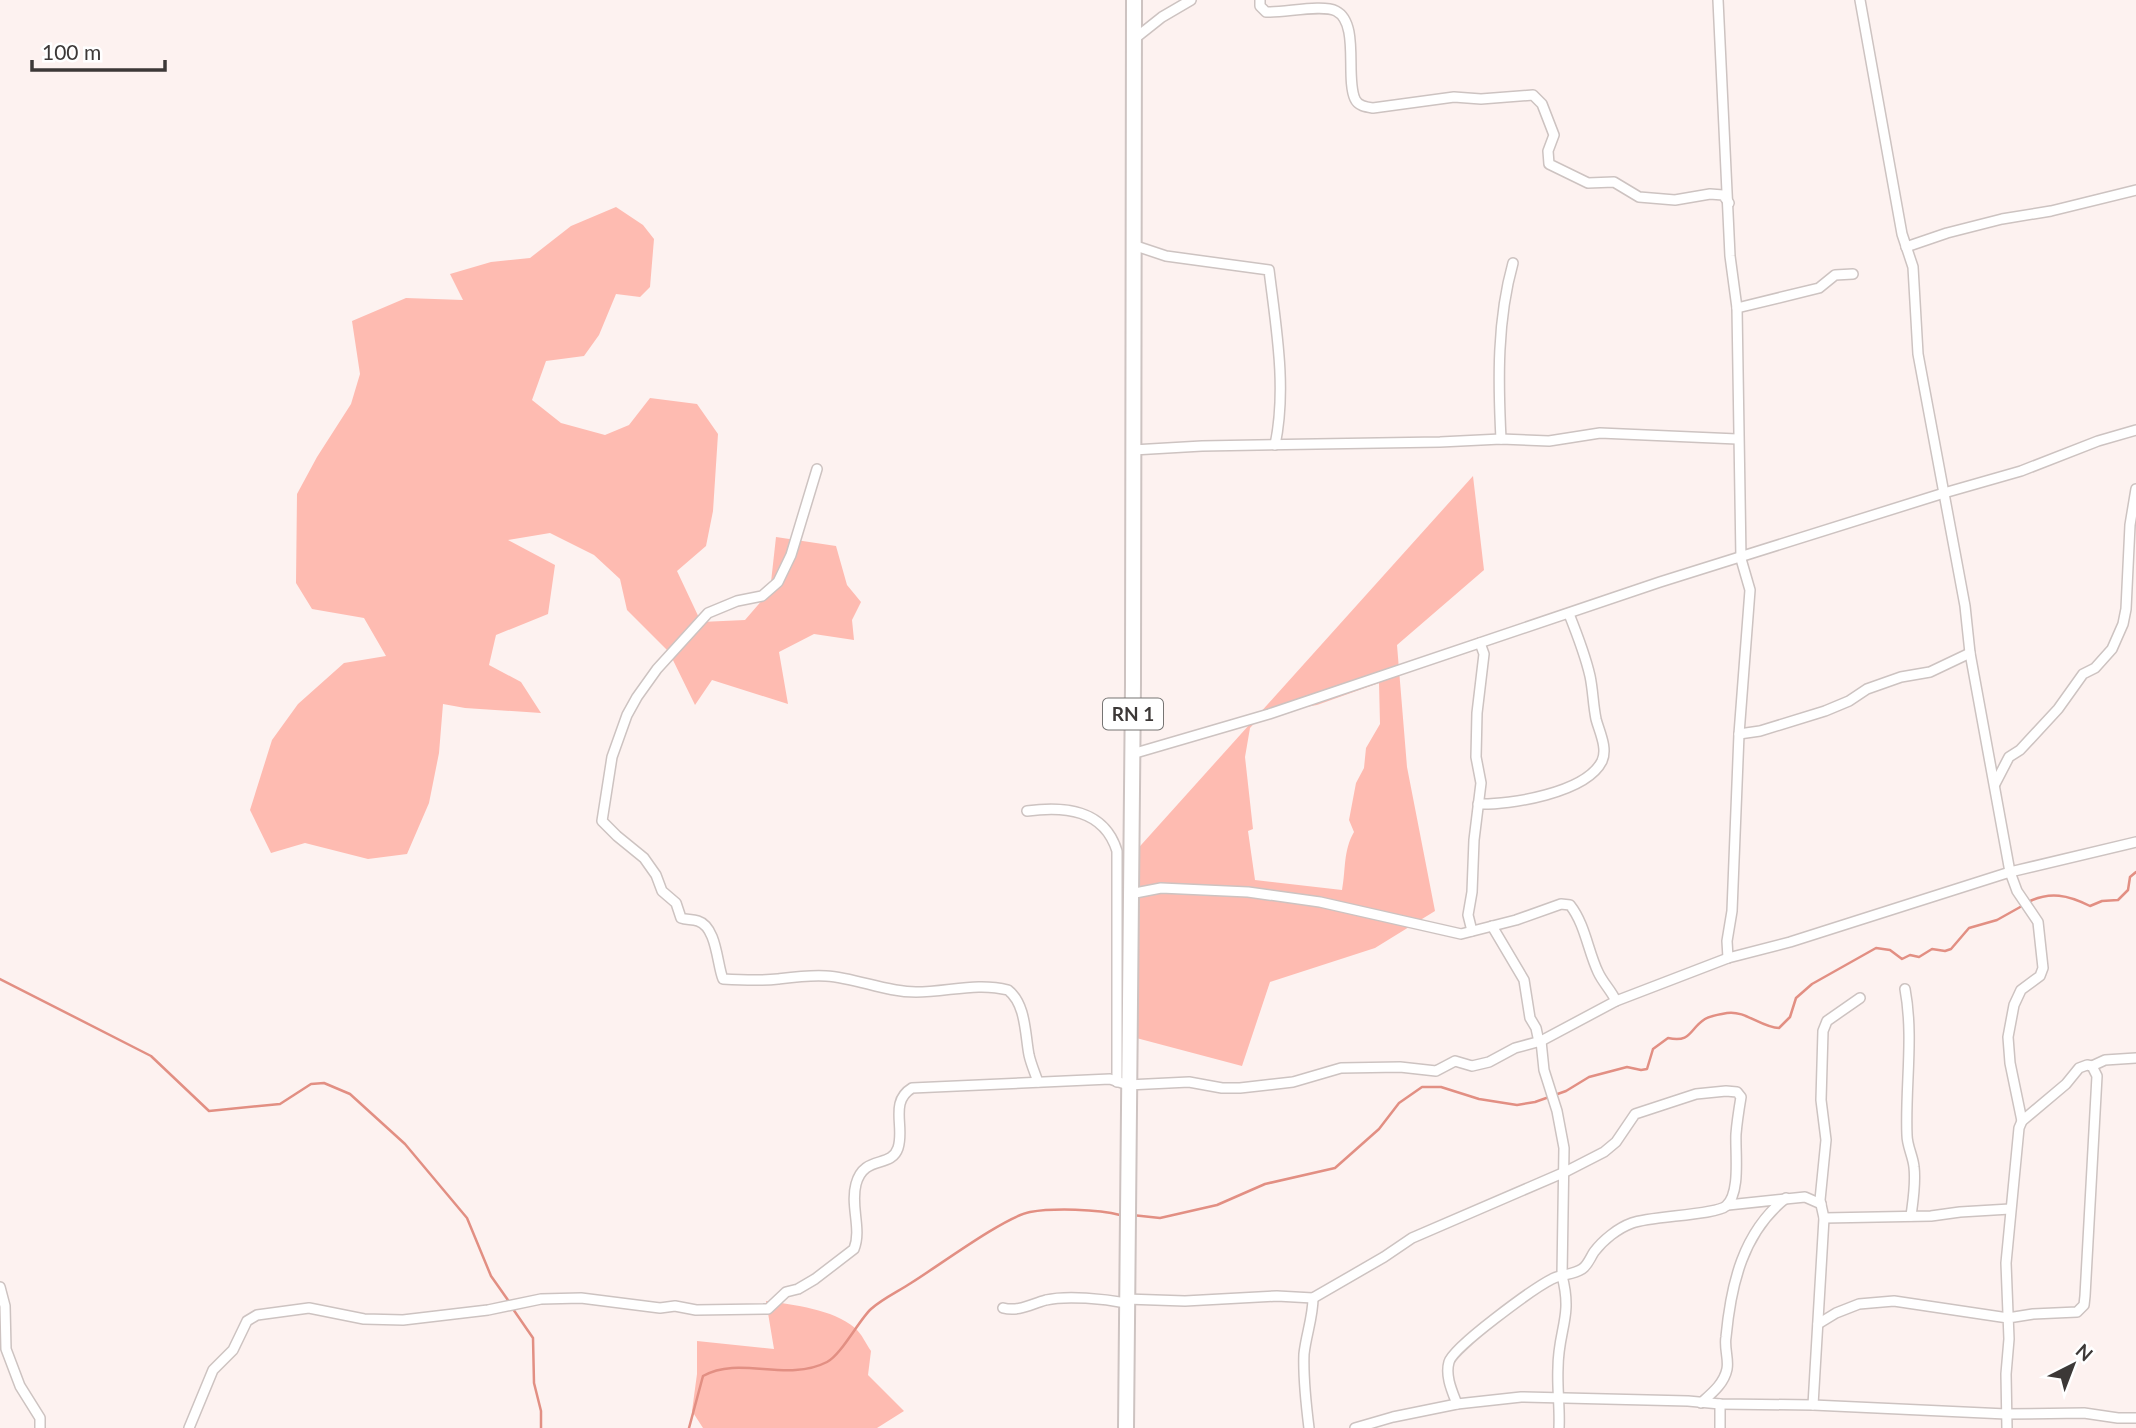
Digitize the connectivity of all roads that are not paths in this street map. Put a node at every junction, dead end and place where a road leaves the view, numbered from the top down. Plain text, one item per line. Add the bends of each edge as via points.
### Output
1 (1134, 0) edge
2 (1191, 0) edge
3 (1260, 0) edge
4 (1718, 0) edge
5 (1860, 0) edge
6 (1133, 40) junction
7 (2136, 190) edge
8 (1729, 203) junction
9 (1133, 245) junction
10 (1906, 247) junction
11 (1513, 263) dead end
12 (1853, 274) dead end
13 (1737, 308) junction
14 (2136, 430) edge
15 (1501, 439) junction
16 (1737, 439) junction
17 (1275, 445) junction
18 (1133, 450) junction
19 (817, 469) dead end
20 (2136, 489) edge
21 (1944, 493) junction
22 (1741, 559) junction
23 (1569, 614) junction
24 (1480, 643) junction
25 (1970, 653) junction
26 (1739, 734) junction
27 (1132, 754) junction
28 (1994, 786) junction
29 (1478, 804) junction
30 (1027, 811) dead end
31 (2136, 842) edge
32 (2010, 872) junction
33 (1130, 894) junction
34 (1492, 926) junction
35 (1472, 931) junction
36 (1728, 958) junction
37 (1905, 989) dead end
38 (1860, 998) dead end
39 (1616, 1001) junction
40 (1540, 1041) junction
41 (2136, 1058) edge
42 (2092, 1066) junction
43 (1038, 1082) junction
44 (1123, 1083) junction
45 (2022, 1121) junction
46 (1565, 1172) junction
47 (1786, 1198) junction
48 (1821, 1204) junction
49 (1728, 1205) junction
50 (2010, 1209) junction
51 (1911, 1216) junction
52 (1824, 1218) junction
53 (1562, 1276) junction
54 (0, 1287) edge
55 (1313, 1298) junction
56 (1126, 1301) junction
57 (1003, 1308) dead end
58 (2008, 1318) junction
59 (1818, 1324) junction
60 (1560, 1397) junction
61 (1701, 1403) junction
62 (1457, 1404) junction
63 (1720, 1405) junction
64 (1813, 1405) junction
65 (2006, 1414) junction
66 (2136, 1419) edge
67 (40, 1428) edge
68 (189, 1428) edge
69 (1126, 1428) edge
70 (1310, 1428) edge
71 (1355, 1428) edge
72 (1559, 1428) edge
73 (1720, 1428) edge
74 (2007, 1428) edge

1 - 6 main road, RN 1
2 - 6 street
3 - 8 street via 1266,12 1315,9 1335,10 1341,15 1348,25 1353,87 1361,106 1533,95 1542,104 1554,135 1549,164 1567,174 1588,183 1614,182 1639,198 1675,200 1710,194 1723,195
4 - 8 street
5 - 10 street
6 - 9 main road, RN 1
7 - 10 street via 1991,222
8 - 13 street
9 - 17 street via 1166,256 1269,270 1280,383
9 - 18 main road, RN 1
10 - 21 street via 1913,267 1918,354
11 - 15 street via 1499,349
12 - 13 street via 1835,275 1819,288
13 - 16 street
14 - 21 street
15 - 16 street via 1549,441 1600,433
15 - 17 street
16 - 22 street
17 - 18 street
18 - 27 main road, RN 1
19 - 43 street via 778,582 762,596 708,612 636,697 612,757 602,821 644,858 662,891 676,903 681,918 706,926 723,979 803,975 913,992 974,986 1008,990 1021,1009
20 - 28 street via 2126,609 2112,649 2083,674 2021,751 2009,757
21 - 22 street
21 - 25 street
22 - 23 street
22 - 26 street via 1750,590
23 - 24 street
23 - 29 street via 1590,675 1605,751 1602,762 1590,775 1567,787 1503,804
24 - 27 street via 1269,715
24 - 29 street via 1484,654 1477,723
25 - 26 street via 1930,672 1867,689 1825,710
25 - 28 street
26 - 36 street
27 - 33 main road, RN 1
28 - 32 street
29 - 35 street via 1468,915
30 - 44 street via 1079,811 1113,838
31 - 32 street
32 - 36 street
32 - 45 street via 2038,922 2043,968 2040,976 2021,990 2008,1037
33 - 35 street via 1161,888 1248,891 1461,934
33 - 44 main road, RN 1
34 - 35 street
34 - 39 street via 1570,905 1600,976
34 - 40 street via 1524,980 1530,1018
36 - 39 street
37 - 51 street via 1907,1138 1915,1189
38 - 48 street via 1827,1021 1823,1031 1821,1100 1826,1140
39 - 40 street
40 - 44 street via 1489,1062 1472,1066 1455,1062 1436,1071 1341,1068 1293,1083 1240,1088 1189,1082
40 - 46 street via 1558,1111
41 - 42 street via 2105,1060
42 - 45 street via 2080,1069
42 - 58 street via 2097,1076 2084,1305 2077,1312
43 - 44 street via 1110,1079
43 - 68 street via 919,1086 907,1091 898,1107 897,1150 859,1175 853,1205 855,1249 815,1279 786,1292 768,1309 660,1308 581,1298 541,1299 403,1320 363,1319 309,1308 257,1315 247,1321 233,1350 213,1370
44 - 56 main road, RN 1
45 - 50 street
46 - 49 street via 1616,1142 1634,1114 1696,1094 1737,1092 1741,1097 1737,1162
46 - 53 street
46 - 55 street via 1412,1238
47 - 48 street via 1805,1197
47 - 49 street
47 - 61 street via 1769,1212 1741,1258 1725,1342 1727,1369 1714,1392
48 - 52 street
49 - 53 street via 1624,1226 1580,1271
50 - 51 street
50 - 58 street
51 - 52 street
52 - 59 street
53 - 60 street via 1567,1311 1558,1366
53 - 62 street via 1494,1320 1450,1359 1447,1371
54 - 67 street via 6,1349 20,1386 40,1418
55 - 56 street
55 - 70 street via 1304,1354
56 - 57 street via 1047,1300 1031,1307
56 - 69 main road, RN 1
58 - 59 street via 1894,1301 1859,1304
58 - 65 street
59 - 64 street
60 - 61 street
60 - 62 street
60 - 72 street
61 - 63 street
62 - 71 street
63 - 64 street
63 - 73 street
64 - 65 street
65 - 66 street via 2084,1413
65 - 74 street

